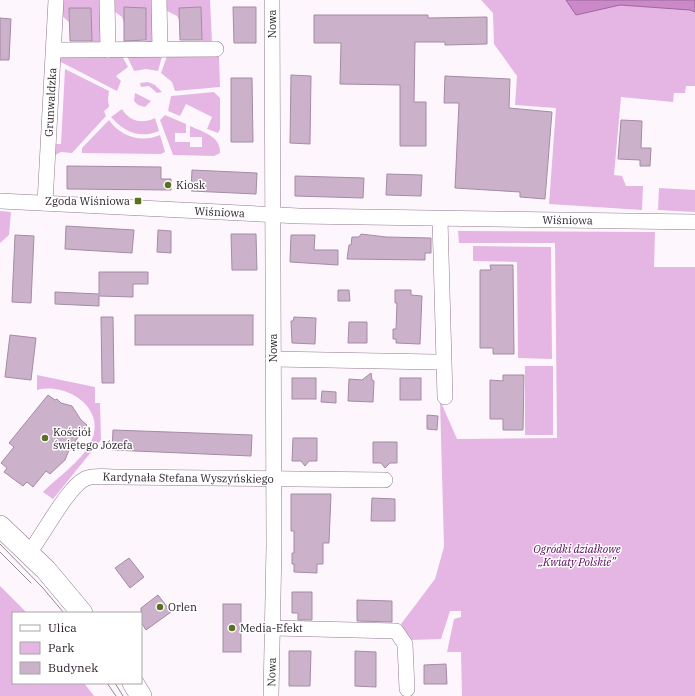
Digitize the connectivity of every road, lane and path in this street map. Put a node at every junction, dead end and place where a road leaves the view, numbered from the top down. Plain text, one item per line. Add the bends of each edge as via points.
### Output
1 (56, 0) edge
2 (107, 0) edge
3 (159, 0) edge
4 (272, 0) edge
5 (160, 49) junction
6 (216, 49) dead end
7 (57, 50) dead end
8 (108, 50) junction
9 (0, 201) edge
10 (45, 204) junction
11 (273, 215) junction
12 (440, 219) junction
13 (695, 222) edge
14 (273, 359) junction
15 (435, 362) dead end
16 (445, 398) dead end
17 (273, 478) junction
18 (385, 480) dead end
19 (0, 526) edge
20 (30, 553) junction
21 (81, 612) edge
22 (273, 628) junction
23 (134, 684) edge
24 (407, 689) dead end
25 (141, 696) edge
26 (271, 696) edge

1 - 10 street, Grunwaldzka
2 - 8 street
3 - 5 street
4 - 11 street, Nowa
5 - 6 street
5 - 8 street
7 - 8 street
9 - 10 street, Wiśniowa
10 - 11 street, Wiśniowa
11 - 12 street, Wiśniowa
11 - 14 street, Nowa
12 - 13 street, Wiśniowa
12 - 16 street
14 - 15 street
14 - 17 street, Nowa
17 - 18 street, Kardynała Stefana Wyszyńskiego
17 - 20 street, Kardynała Stefana Wyszyńskiego via 87,478 56,510
17 - 22 street, Nowa
19 - 20 street
20 - 21 street
22 - 24 street via 396,631 405,644
22 - 26 street, Nowa
23 - 25 street

